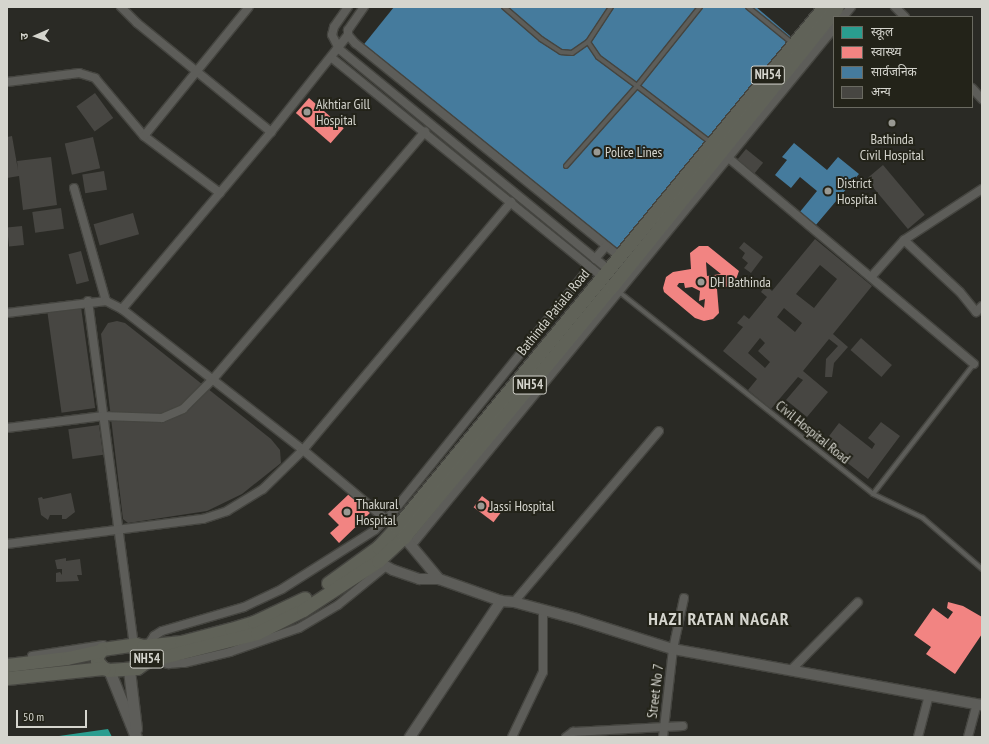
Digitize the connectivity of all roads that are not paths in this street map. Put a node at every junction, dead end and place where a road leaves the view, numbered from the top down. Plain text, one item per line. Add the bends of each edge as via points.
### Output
1 (249, 7) edge
2 (348, 7) edge
3 (364, 7) edge
4 (504, 7) edge
5 (611, 7) edge
6 (700, 7) edge
7 (748, 7) edge
8 (824, 7) edge
9 (837, 7) edge
10 (851, 7) edge
11 (895, 7) edge
12 (126, 9) edge
13 (844, 16) edge
14 (904, 16) edge
15 (833, 29) edge
16 (348, 35) junction
17 (588, 42) junction
18 (793, 44) junction
19 (339, 49) junction
20 (332, 58) junction
21 (197, 72) junction
22 (7, 82) edge
23 (636, 86) junction
24 (973, 89) edge
25 (982, 99) edge
26 (271, 132) junction
27 (425, 132) junction
28 (144, 136) junction
29 (720, 150) junction
30 (566, 166) dead end
31 (74, 188) dead end
32 (982, 189) edge
33 (220, 193) junction
34 (511, 202) junction
35 (904, 240) junction
36 (606, 246) junction
37 (619, 256) junction
38 (595, 259) junction
39 (590, 267) junction
40 (872, 276) junction
41 (610, 281) junction
42 (88, 301) junction
43 (106, 301) junction
44 (982, 306) edge
45 (122, 309) junction
46 (7, 313) edge
47 (974, 364) joint
48 (213, 379) junction
49 (103, 416) junction
50 (7, 428) edge
51 (659, 431) dead end
52 (303, 450) junction
53 (873, 494) junction
54 (118, 528) junction
55 (399, 532) junction
56 (7, 544) edge
57 (377, 561) junction
58 (982, 569) edge
59 (439, 579) junction
60 (684, 598) dead end
61 (501, 601) junction
62 (514, 602) junction
63 (858, 602) dead end
64 (543, 610) junction
65 (116, 645) junction
66 (142, 645) junction
67 (673, 649) junction
68 (100, 651) junction
69 (7, 659) edge
70 (150, 660) junction
71 (7, 665) edge
72 (106, 669) junction
73 (129, 670) junction
74 (791, 670) junction
75 (7, 678) edge
76 (929, 695) junction
77 (979, 704) edge
78 (683, 726) dead end
79 (664, 727) junction
80 (137, 737) edge
81 (410, 737) edge
82 (512, 737) edge
83 (566, 737) edge
84 (663, 737) edge
85 (918, 737) edge
86 (968, 737) edge

1 - 21 street
2 - 19 street via 332,34
3 - 16 street via 351,24
4 - 17 lane via 541,39 561,52 572,52
5 - 17 lane
6 - 23 lane
7 - 18 lane
8 - 18 highway, Bathinda Patiala Road / NH54
9 - 29 highway, NH54
10 - 13 street
11 - 14 street
12 - 21 street
15 - 29 street
16 - 19 street
16 - 36 street via 420,98
17 - 23 lane via 598,57
18 - 29 highway, Bathinda Patiala Road / NH54
19 - 20 street
19 - 38 street
20 - 26 street
20 - 27 street
21 - 26 street
21 - 28 street
22 - 28 street via 80,73 95,78
23 - 29 lane
23 - 30 lane
24 - 25 street
26 - 33 street
27 - 34 street
27 - 48 street
28 - 33 street
29 - 37 highway, Bathinda Patiala Road / NH54
29 - 40 street via 771,196
29 - 41 highway, NH54
31 - 43 street
32 - 35 street
33 - 45 street
34 - 39 street
34 - 52 street
35 - 40 street
35 - 44 street via 960,292 976,312
36 - 37 street
36 - 38 street
37 - 41 highway, Bathinda Patiala Road / NH54
38 - 41 street
39 - 41 street
39 - 55 street
40 - 47 street
41 - 53 lane, Civil Hospital Road
41 - 55 highway, NH54
42 - 43 street
42 - 46 street
42 - 49 street
43 - 45 street
45 - 48 street
47 - 53 lane
48 - 49 street via 183,409 162,418
48 - 52 street
49 - 50 street
49 - 54 street
51 - 62 street
52 - 54 street via 263,489 227,511 203,519
52 - 55 street
53 - 58 lane, Civil Hospital Road via 923,518
54 - 56 street
54 - 66 street
55 - 57 highway, NH54
55 - 59 street
55 - 66 street via 357,543 282,589 244,607 162,631
57 - 59 street via 419,579
57 - 66 highway, NH54 via 298,603 254,622 181,642
57 - 70 highway, NH54 via 303,610 257,633
59 - 61 street
60 - 67 street, Street No 7
61 - 62 street
61 - 81 street
62 - 64 street
63 - 74 street
64 - 67 street
64 - 82 street via 543,672
65 - 66 highway, NH54
65 - 68 highway, NH54
65 - 69 street
66 - 70 highway, NH54
67 - 74 street
67 - 79 street, Street No 7
68 - 71 highway, NH54 via 67,658
68 - 72 highway via 97,661
70 - 73 highway, NH54
72 - 73 highway, NH54
72 - 75 highway, NH54
72 - 80 main road
73 - 80 main road
74 - 76 street
76 - 77 street
76 - 85 street
77 - 86 street
78 - 79 street
79 - 83 street via 573,732
79 - 84 street, Street No 7

